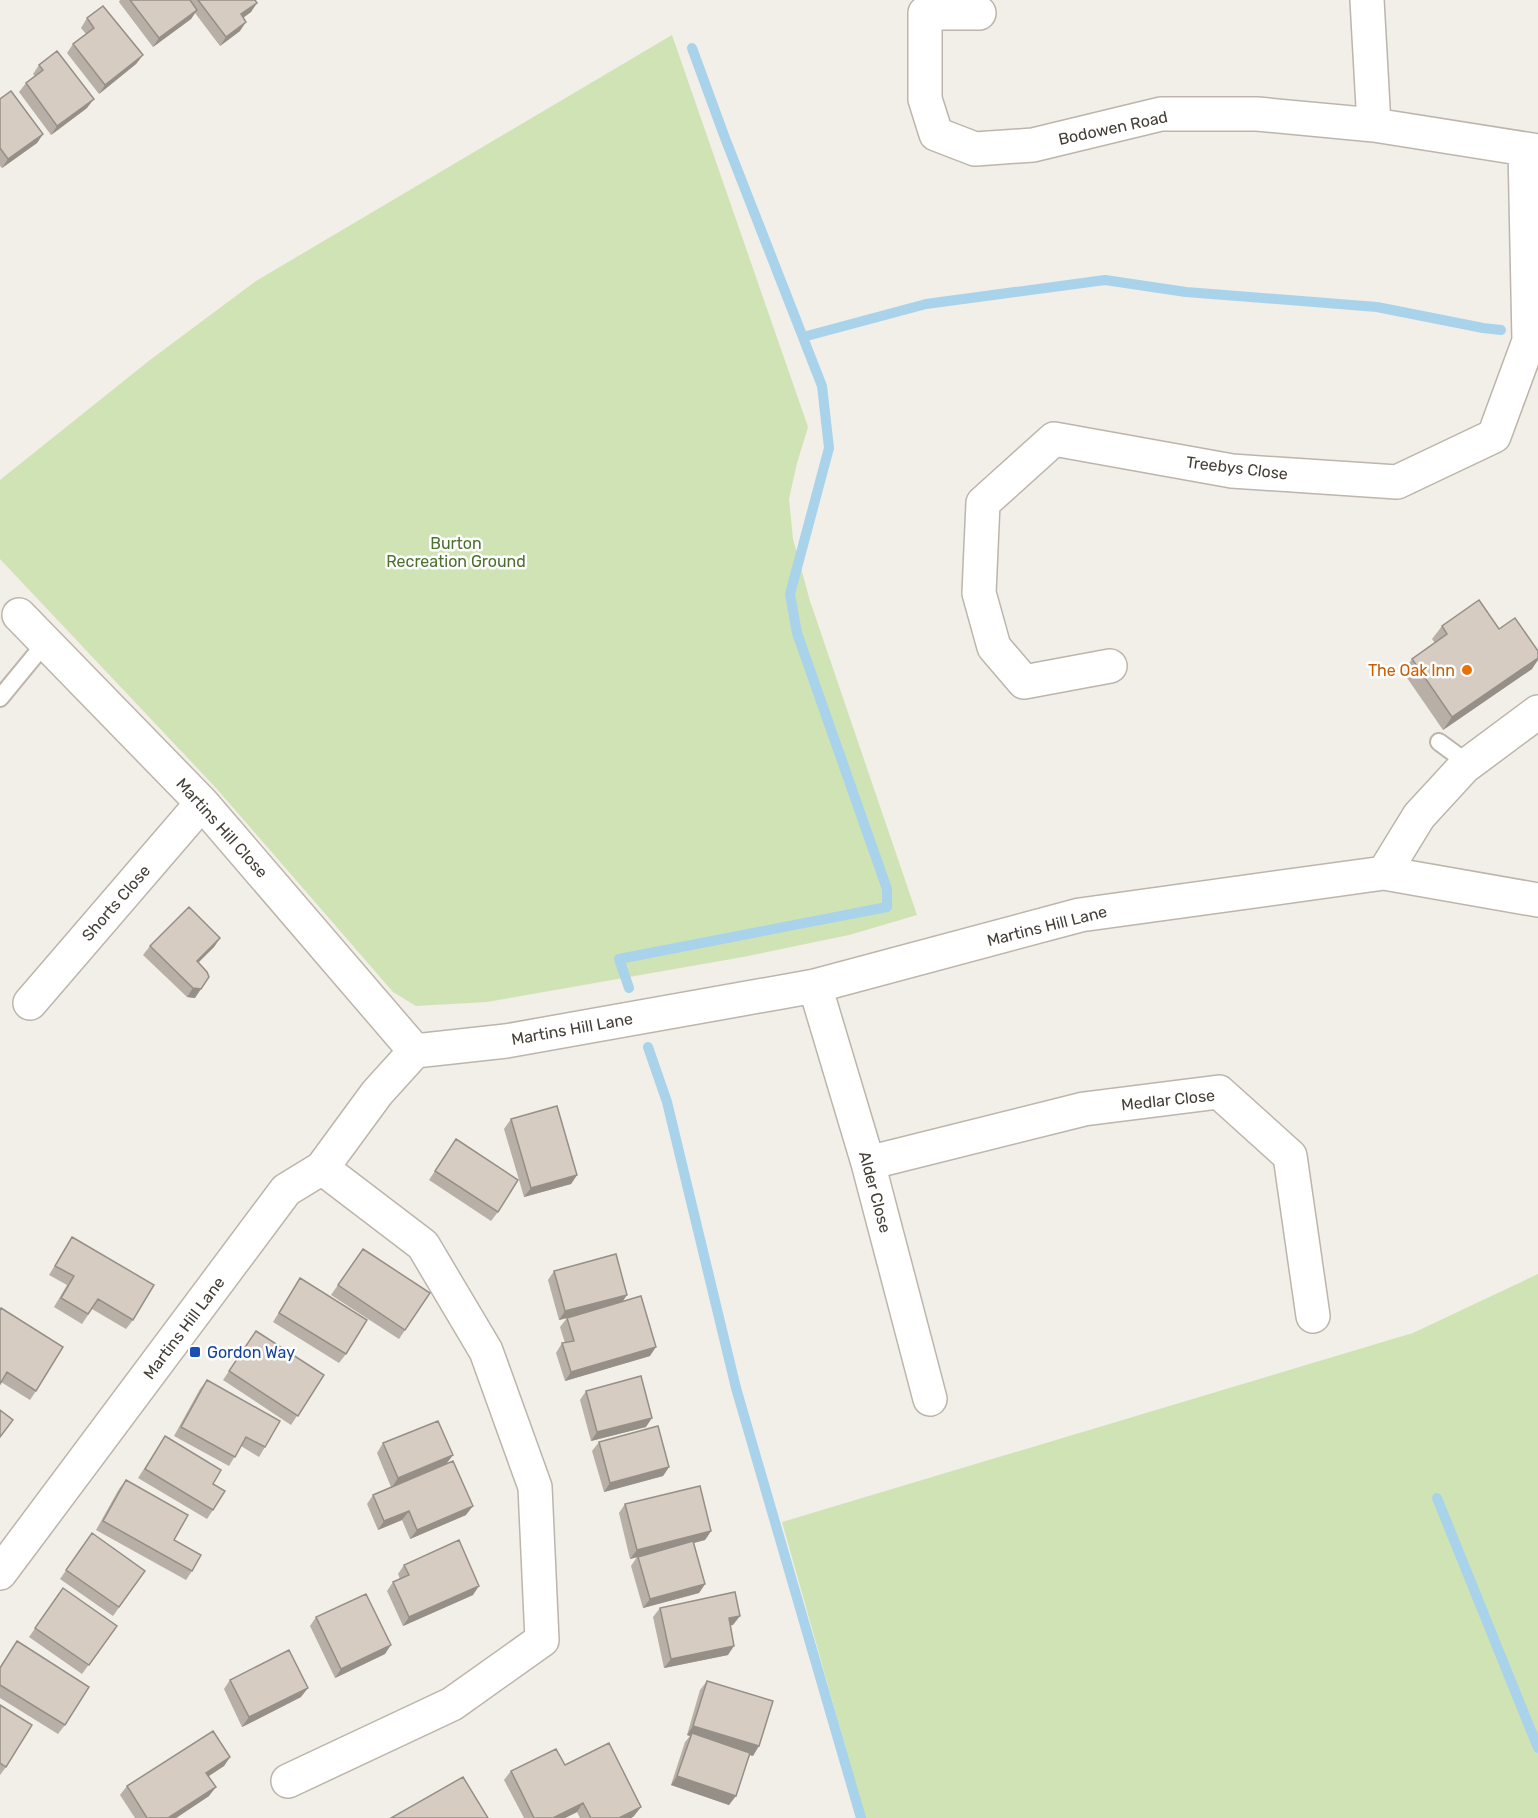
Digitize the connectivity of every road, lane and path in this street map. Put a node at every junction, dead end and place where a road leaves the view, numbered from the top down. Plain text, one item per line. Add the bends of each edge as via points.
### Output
1 (1367, 0) edge
2 (979, 13) dead end
3 (1374, 125) junction
4 (1532, 150) edge
5 (19, 615) dead end
6 (46, 642) junction
7 (1110, 666) dead end
8 (0, 698) edge
9 (1538, 712) edge
10 (1439, 742) dead end
11 (1464, 767) junction
12 (202, 803) junction
13 (1384, 873) junction
14 (1538, 900) edge
15 (815, 986) junction
16 (30, 1004) dead end
17 (415, 1051) junction
18 (868, 1163) junction
19 (322, 1168) junction
20 (1313, 1316) dead end
21 (930, 1399) dead end
22 (0, 1572) edge
23 (288, 1781) dead end

1 - 3 street
2 - 3 street, Bodowen Road via 925,13 925,99 936,134 975,149 1034,145 1161,114 1257,114
3 - 4 street, Bodowen Road
4 - 7 street, Treebys Close via 1529,341 1494,436 1397,482 1232,471 1054,439 983,503 979,593 994,647 1024,682
5 - 6 street, Martins Hill Close
6 - 8 lane
6 - 12 street, Martins Hill Close
9 - 11 street
10 - 11 lane via 1458,756
11 - 13 street via 1419,816
12 - 16 street, Shorts Close
12 - 17 street, Martins Hill Close
13 - 14 street, Martins Hill Lane
13 - 15 street, Martins Hill Lane via 1080,915
15 - 17 street, Martins Hill Lane via 506,1041
15 - 18 street, Alder Close
17 - 19 street, Martins Hill Lane
18 - 20 street, Medlar Close via 1084,1109 1219,1092 1290,1156
18 - 21 street, Alder Close
19 - 22 street, Martins Hill Lane via 286,1191
19 - 23 street via 423,1245 486,1351 535,1487 542,1640 453,1704

